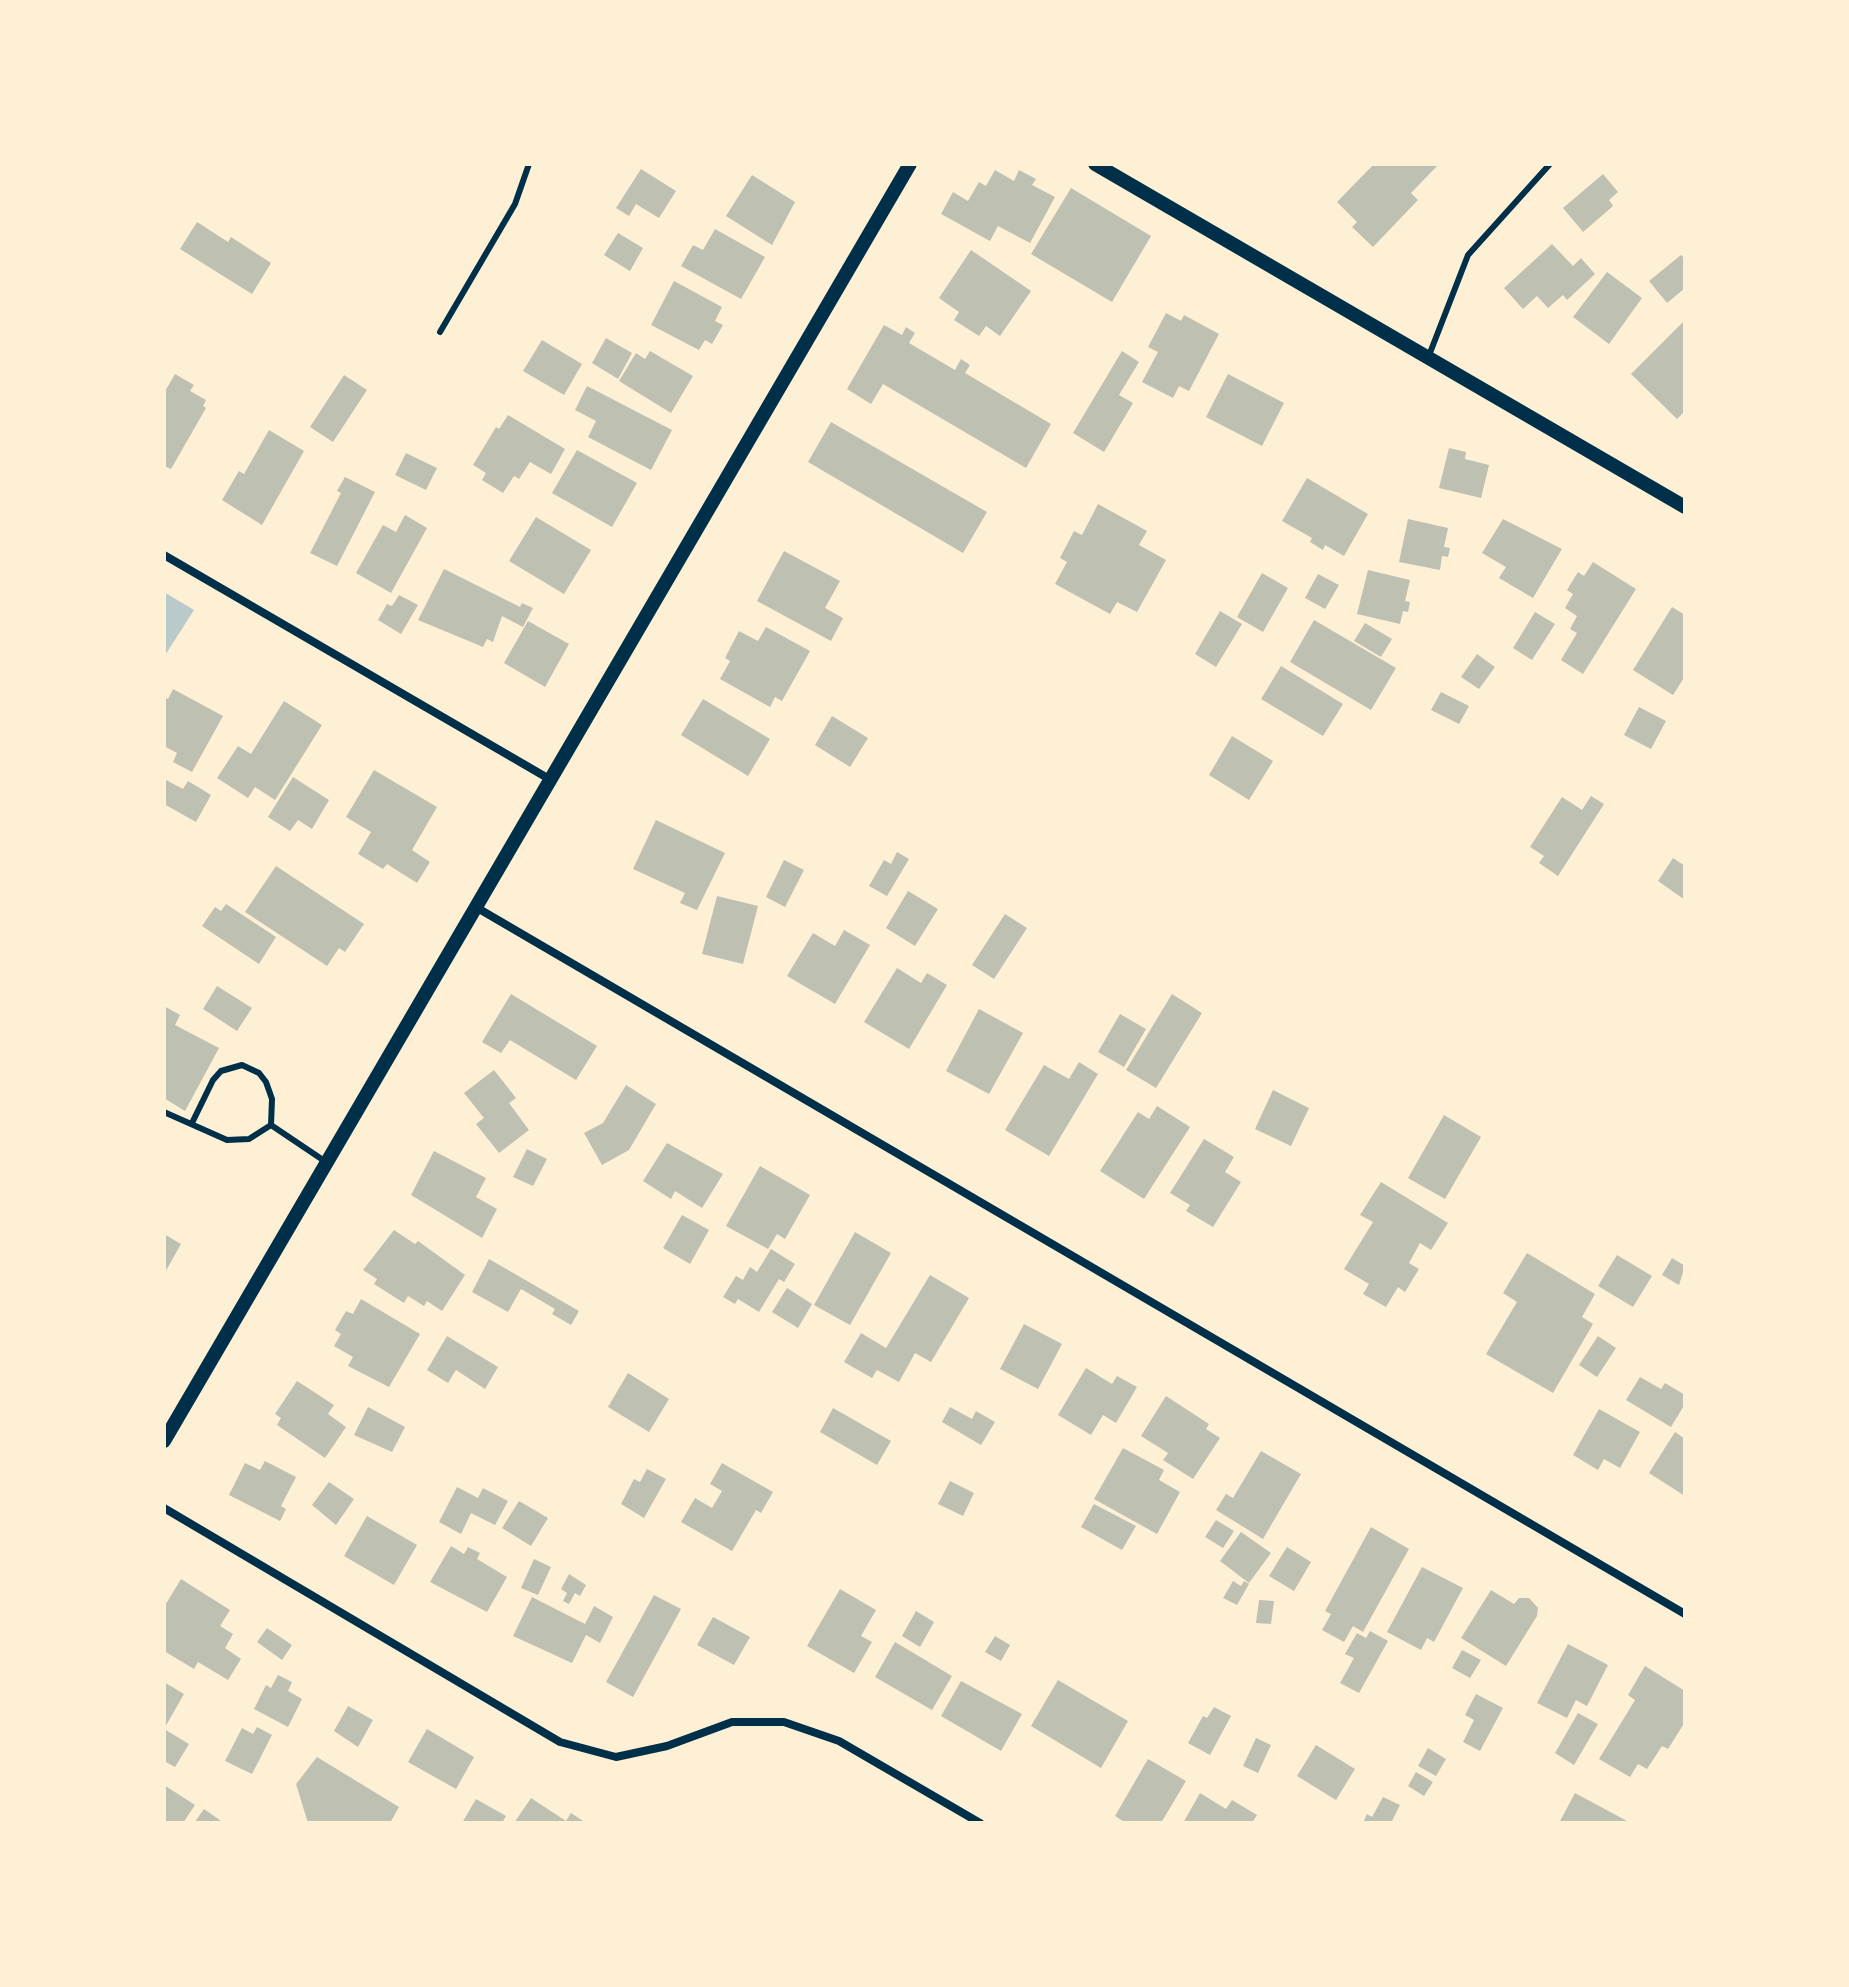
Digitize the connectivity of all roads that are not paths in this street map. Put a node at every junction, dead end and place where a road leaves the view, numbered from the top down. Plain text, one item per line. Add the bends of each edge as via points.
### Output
1 (529, 164) edge
2 (910, 164) edge
3 (1095, 164) edge
4 (1550, 164) edge
5 (440, 332) dead end
6 (1428, 358) junction
7 (1685, 507) edge
8 (164, 555) edge
9 (551, 780) junction
10 (474, 906) junction
11 (164, 1112) edge
12 (192, 1123) junction
13 (271, 1125) junction
14 (326, 1162) junction
15 (164, 1441) edge
16 (164, 1508) edge
17 (1685, 1614) edge
18 (980, 1823) edge

1 - 5 lane via 515,204
2 - 9 street
3 - 6 street
4 - 6 lane via 1468,255
6 - 7 street
8 - 9 street
9 - 10 street
10 - 14 street
10 - 17 street
11 - 12 lane
12 - 13 lane via 227,1140 249,1139
12 - 13 lane via 213,1080 221,1071 242,1065 266,1082
13 - 14 lane
14 - 15 street
16 - 18 street via 560,1742 616,1757 667,1746 732,1722 784,1722 839,1741

